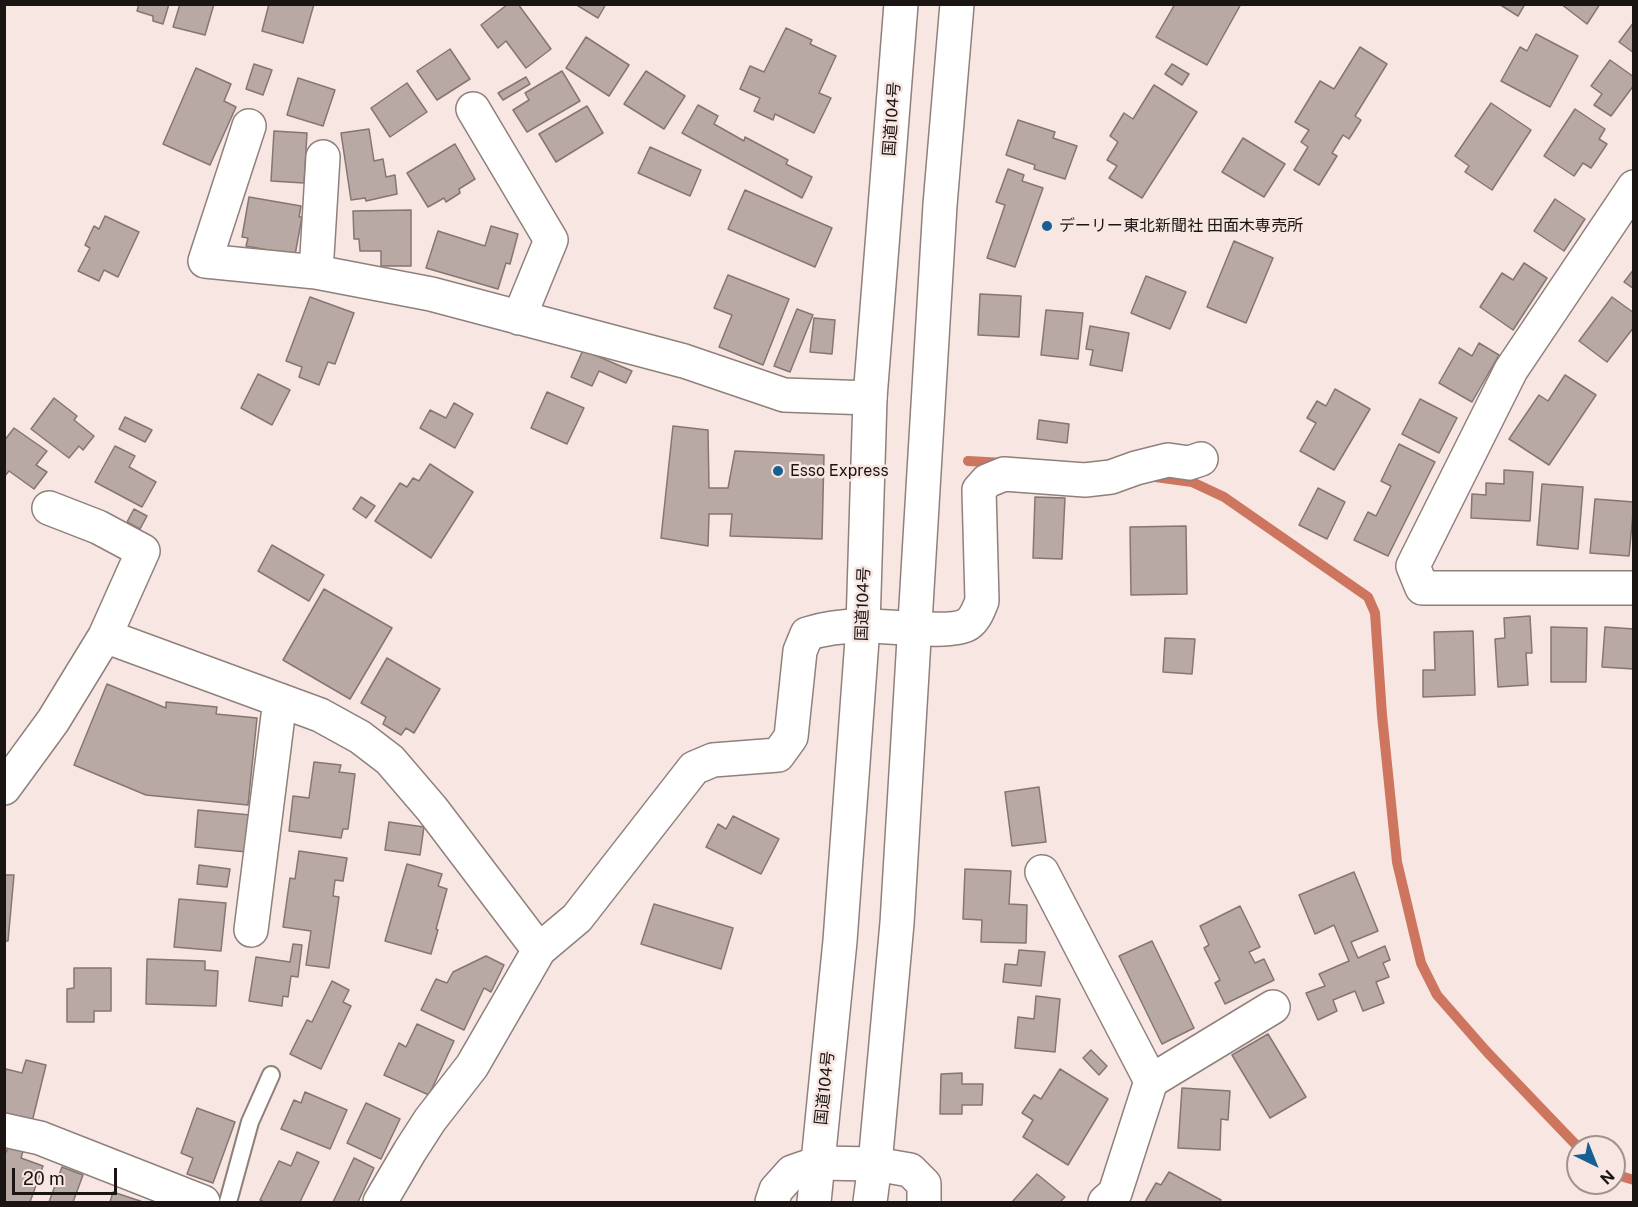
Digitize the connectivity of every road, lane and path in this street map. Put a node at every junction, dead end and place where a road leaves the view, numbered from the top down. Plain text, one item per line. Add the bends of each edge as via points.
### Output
1 (901, 4) edge
2 (957, 4) edge
3 (472, 109) dead end
4 (249, 126) dead end
5 (323, 157) dead end
6 (1634, 187) edge
7 (316, 272) junction
8 (519, 318) junction
9 (870, 398) junction
10 (1201, 459) dead end
11 (49, 508) dead end
12 (1634, 588) edge
13 (863, 626) junction
14 (915, 627) junction
15 (105, 636) junction
16 (280, 700) junction
17 (4, 788) edge
18 (1042, 872) dead end
19 (251, 930) dead end
20 (538, 950) junction
21 (1273, 1007) dead end
22 (271, 1075) dead end
23 (1151, 1081) junction
24 (4, 1130) edge
25 (818, 1163) junction
26 (875, 1164) junction
27 (203, 1203) edge
28 (228, 1203) edge
29 (380, 1203) edge
30 (772, 1203) edge
31 (814, 1203) edge
32 (870, 1203) edge
33 (924, 1203) edge
34 (1105, 1203) edge

1 - 9 main road, 国道104号
2 - 14 main road via 940,204
3 - 8 main road via 551,240
4 - 7 main road via 205,261
5 - 7 main road
6 - 12 main road via 1511,370 1413,566 1422,588
7 - 8 main road via 410,289
8 - 9 main road via 684,361 784,395
9 - 13 main road, 国道104号
10 - 14 main road via 1189,463 1168,460 1111,477 1085,480 1004,474 987,481 979,490 982,601 977,613 969,624 955,629
11 - 15 main road via 98,527 142,551
13 - 14 main road
13 - 20 main road via 831,627 807,634 800,651 791,737 778,755 713,760 694,768 577,918
13 - 25 main road, 国道104号 via 840,941
14 - 26 main road via 897,923
15 - 16 main road
15 - 17 main road via 53,721
16 - 19 main road
16 - 20 main road via 320,715 360,737 390,760 432,809
18 - 23 main road
20 - 29 main road via 472,1066 430,1120
21 - 23 main road
22 - 28 lane via 250,1122
23 - 34 main road via 1115,1193
24 - 27 main road via 40,1138
25 - 26 main road
25 - 30 main road via 792,1172 776,1190
25 - 31 main road, 国道104号
26 - 32 main road
26 - 33 main road via 910,1170 924,1184

